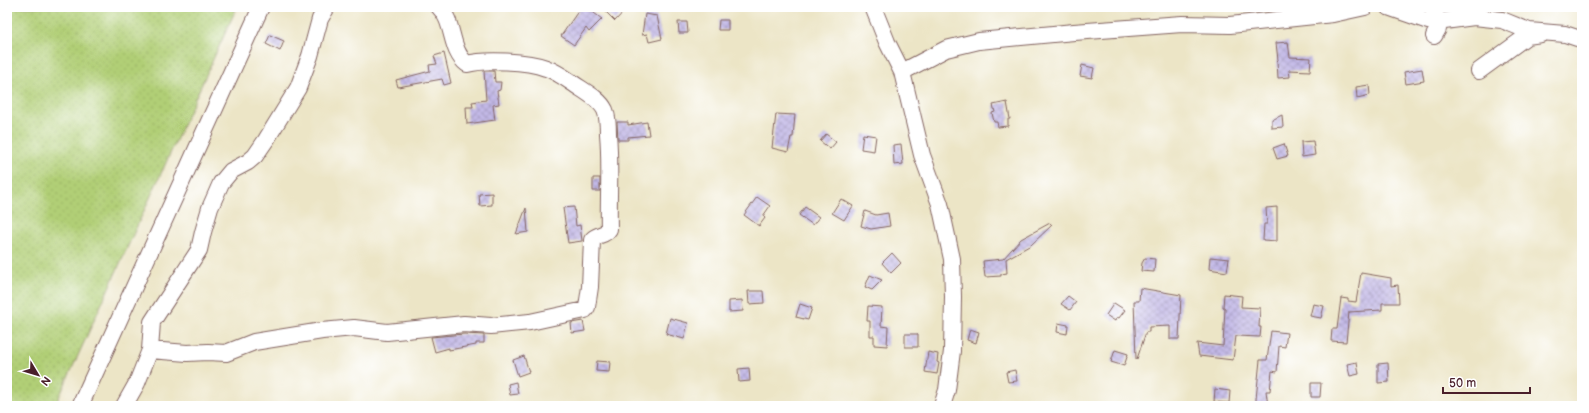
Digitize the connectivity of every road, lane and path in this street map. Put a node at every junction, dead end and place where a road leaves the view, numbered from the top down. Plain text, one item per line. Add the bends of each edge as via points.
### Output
1 (261, 7) edge
2 (328, 7) edge
3 (439, 7) edge
4 (873, 7) edge
5 (1365, 7) edge
6 (1388, 7) edge
7 (1435, 22) edge
8 (1545, 33) junction
9 (1582, 39) edge
10 (1479, 71) dead end
11 (902, 72) junction
12 (150, 350) junction
13 (80, 406) edge
14 (124, 406) edge
15 (942, 406) edge

1 - 13 street
2 - 12 street via 320,19 298,88 286,108 255,156 231,171 221,183 210,208 199,250 152,322
3 - 12 street via 445,15 462,60 467,64 476,61 537,65 589,94 600,102 605,110 610,161 609,229 605,234 592,240 590,287 585,310 530,322 491,326 464,324 386,332 354,328 322,331 254,342 226,353
4 - 11 street
5 - 11 street via 1334,14 1230,25 1182,24 979,41 946,49
6 - 7 street
7 - 8 street via 1474,17 1502,20 1529,31
8 - 9 street via 1565,34
8 - 10 street via 1527,36
11 - 15 street via 922,155 940,204 952,258 952,351 947,390
12 - 14 street via 137,383

